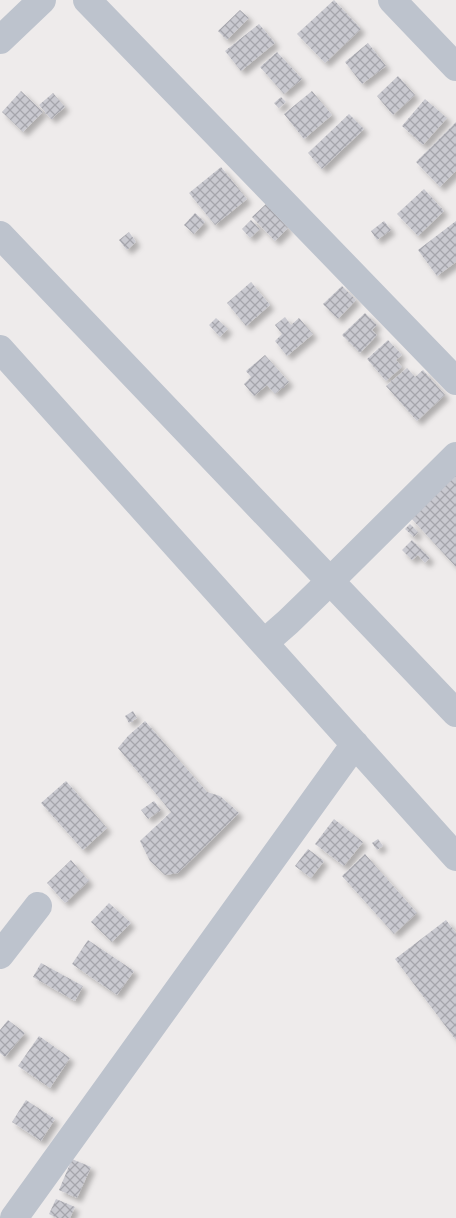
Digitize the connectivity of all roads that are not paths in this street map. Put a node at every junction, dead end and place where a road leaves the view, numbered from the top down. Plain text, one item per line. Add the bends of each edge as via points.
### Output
1 (42, 0) edge
2 (87, 0) edge
3 (392, 0) edge
4 (0, 40) edge
5 (456, 67) edge
6 (0, 235) edge
7 (0, 349) edge
8 (456, 381) edge
9 (456, 456) edge
10 (325, 586) junction
11 (264, 643) junction
12 (456, 714) edge
13 (355, 744) junction
14 (456, 857) edge
15 (38, 906) dead end
16 (0, 955) edge
17 (10, 1211) edge

1 - 4 street
2 - 8 street
3 - 5 street
6 - 10 street
7 - 11 street
9 - 10 street
10 - 11 street
10 - 12 street
11 - 13 street
13 - 14 street
13 - 17 street
15 - 16 street

